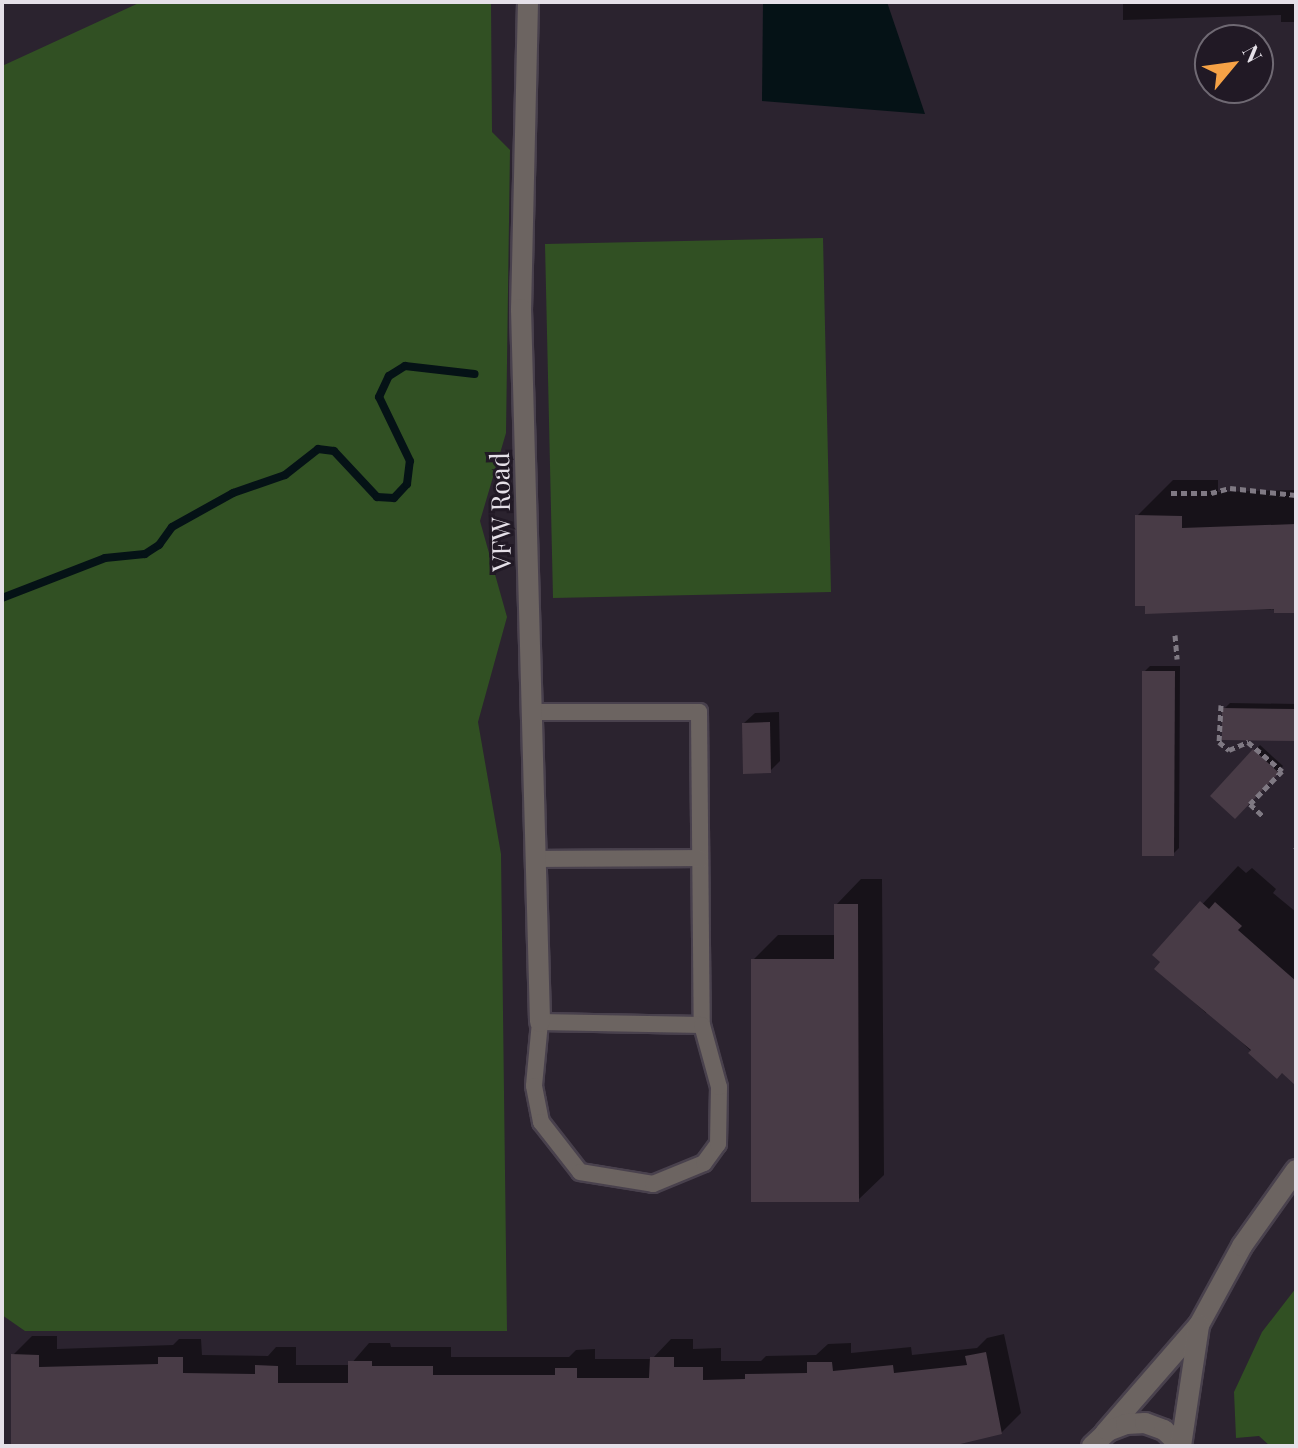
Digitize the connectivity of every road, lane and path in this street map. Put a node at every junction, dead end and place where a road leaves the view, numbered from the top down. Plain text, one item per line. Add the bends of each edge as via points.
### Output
1 (528, 2) edge
2 (1171, 493) dead end
3 (1296, 495) edge
4 (1175, 635) dead end
5 (1177, 659) dead end
6 (1221, 705) dead end
7 (531, 712) junction
8 (1264, 817) dead end
9 (700, 858) junction
10 (535, 859) junction
11 (540, 1022) junction
12 (702, 1025) junction
13 (1296, 1170) edge
14 (1199, 1325) junction
15 (1098, 1440) edge
16 (1181, 1446) edge

1 - 7 street, VFW Road via 521,309
2 - 3 path via 1230,488
4 - 5 path
6 - 8 path via 1219,742 1229,750 1248,742 1282,771 1250,804
7 - 9 lane via 699,712
7 - 10 street, VFW Road
9 - 10 lane
9 - 12 lane
10 - 11 street, VFW Road
11 - 12 lane
11 - 12 lane via 534,1086 541,1122 553,1141 580,1172 653,1184 704,1163 718,1144 719,1087
13 - 14 street via 1242,1246
14 - 15 street
14 - 16 street
15 - 16 street via 1126,1424 1145,1423 1164,1430

